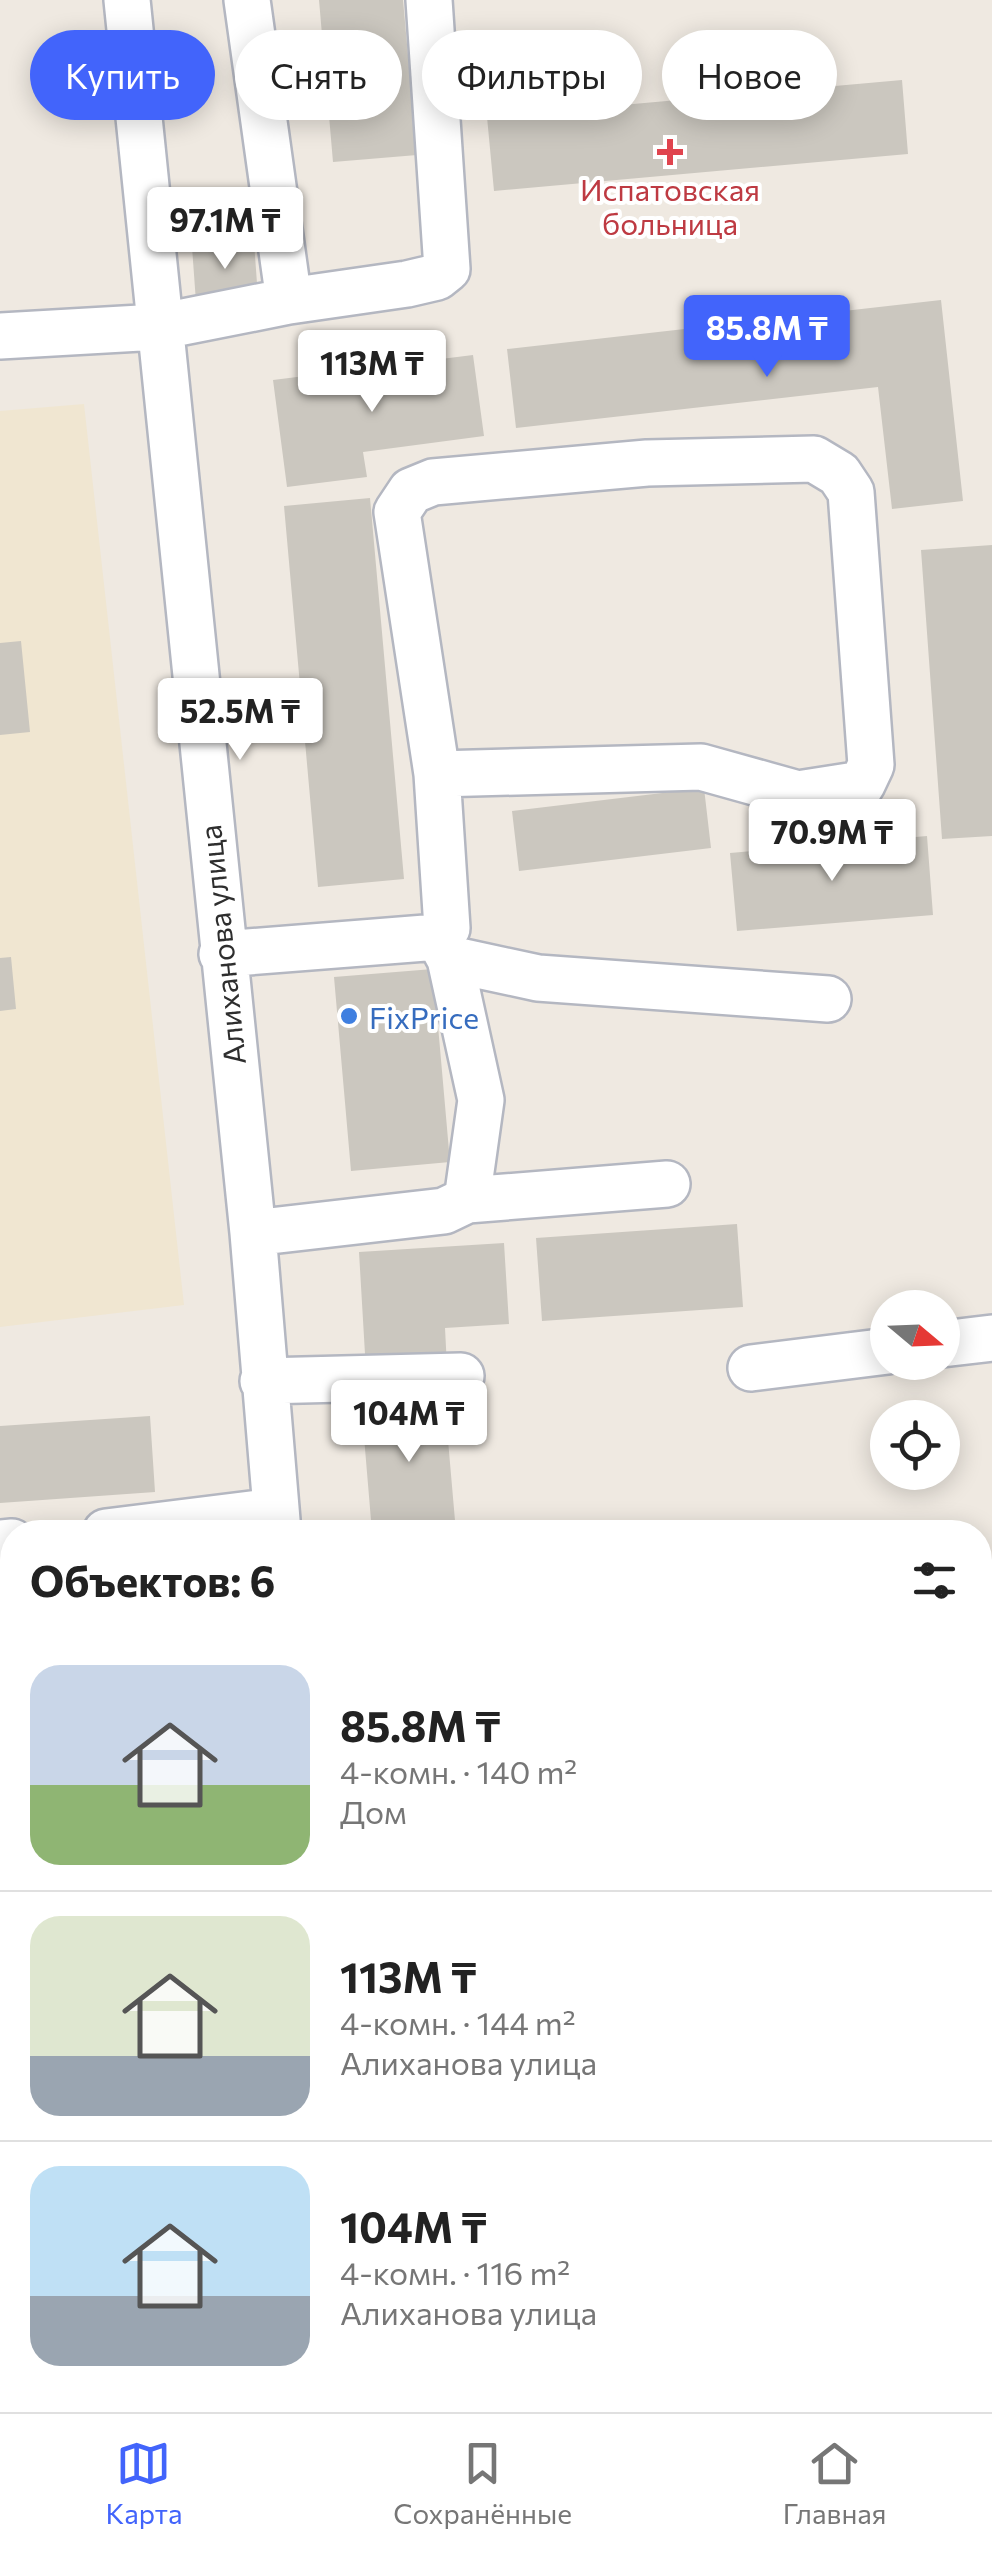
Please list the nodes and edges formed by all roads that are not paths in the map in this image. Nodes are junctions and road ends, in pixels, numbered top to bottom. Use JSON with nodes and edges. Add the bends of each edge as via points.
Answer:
{"nodes":[{"id":1,"x":127,"y":0,"type":"edge"},
{"id":2,"x":247,"y":0,"type":"edge"},
{"id":3,"x":429,"y":0,"type":"edge"},
{"id":4,"x":289,"y":301,"type":"junction"},
{"id":5,"x":158,"y":327,"type":"junction"},
{"id":6,"x":0,"y":336,"type":"edge"},
{"id":7,"x":437,"y":774,"type":"junction"},
{"id":8,"x":444,"y":948,"type":"junction"},
{"id":9,"x":222,"y":954,"type":"junction"},
{"id":10,"x":828,"y":1000,"type":"dead end"},
{"id":11,"x":666,"y":1184,"type":"dead end"},
{"id":12,"x":467,"y":1200,"type":"junction"},
{"id":13,"x":253,"y":1233,"type":"junction"},
{"id":14,"x":992,"y":1338,"type":"edge"},
{"id":15,"x":960,"y":1342,"type":"edge"},
{"id":16,"x":870,"y":1353,"type":"edge"},
{"id":17,"x":750,"y":1368,"type":"dead end"},
{"id":18,"x":462,"y":1376,"type":"dead end"},
{"id":19,"x":264,"y":1381,"type":"junction"},
{"id":20,"x":277,"y":1520,"type":"edge"}],
"edges":[{"from":1,"to":5,"type":"street","name":"Алиханова улица"},
{"from":2,"to":4,"type":"street"},
{"from":3,"to":4,"type":"street","via":[[446,269],[408,284]]},
{"from":4,"to":5,"type":"street"},
{"from":5,"to":6,"type":"street"},
{"from":5,"to":9,"type":"street","name":"Алиханова улица"},
{"from":7,"to":7,"type":"street","via":[[701,767],[798,794],[862,784],[871,765],[868,702],[851,492],[839,474],[814,459],[647,463],[433,482],[411,491],[397,512]]},
{"from":7,"to":8,"type":"street","via":[[448,913]]},
{"from":8,"to":9,"type":"street"},
{"from":8,"to":10,"type":"street","via":[[538,978]]},
{"from":8,"to":12,"type":"street","via":[[481,1100]]},
{"from":9,"to":13,"type":"street","name":"Алиханова улица"},
{"from":11,"to":12,"type":"street"},
{"from":12,"to":13,"type":"street","via":[[444,1211]]},
{"from":13,"to":19,"type":"street","name":"Алиханова улица"},
{"from":14,"to":15,"type":"street"},
{"from":16,"to":17,"type":"street"},
{"from":18,"to":19,"type":"street"},
{"from":19,"to":20,"type":"street","name":"Алиханова улица"}]}
